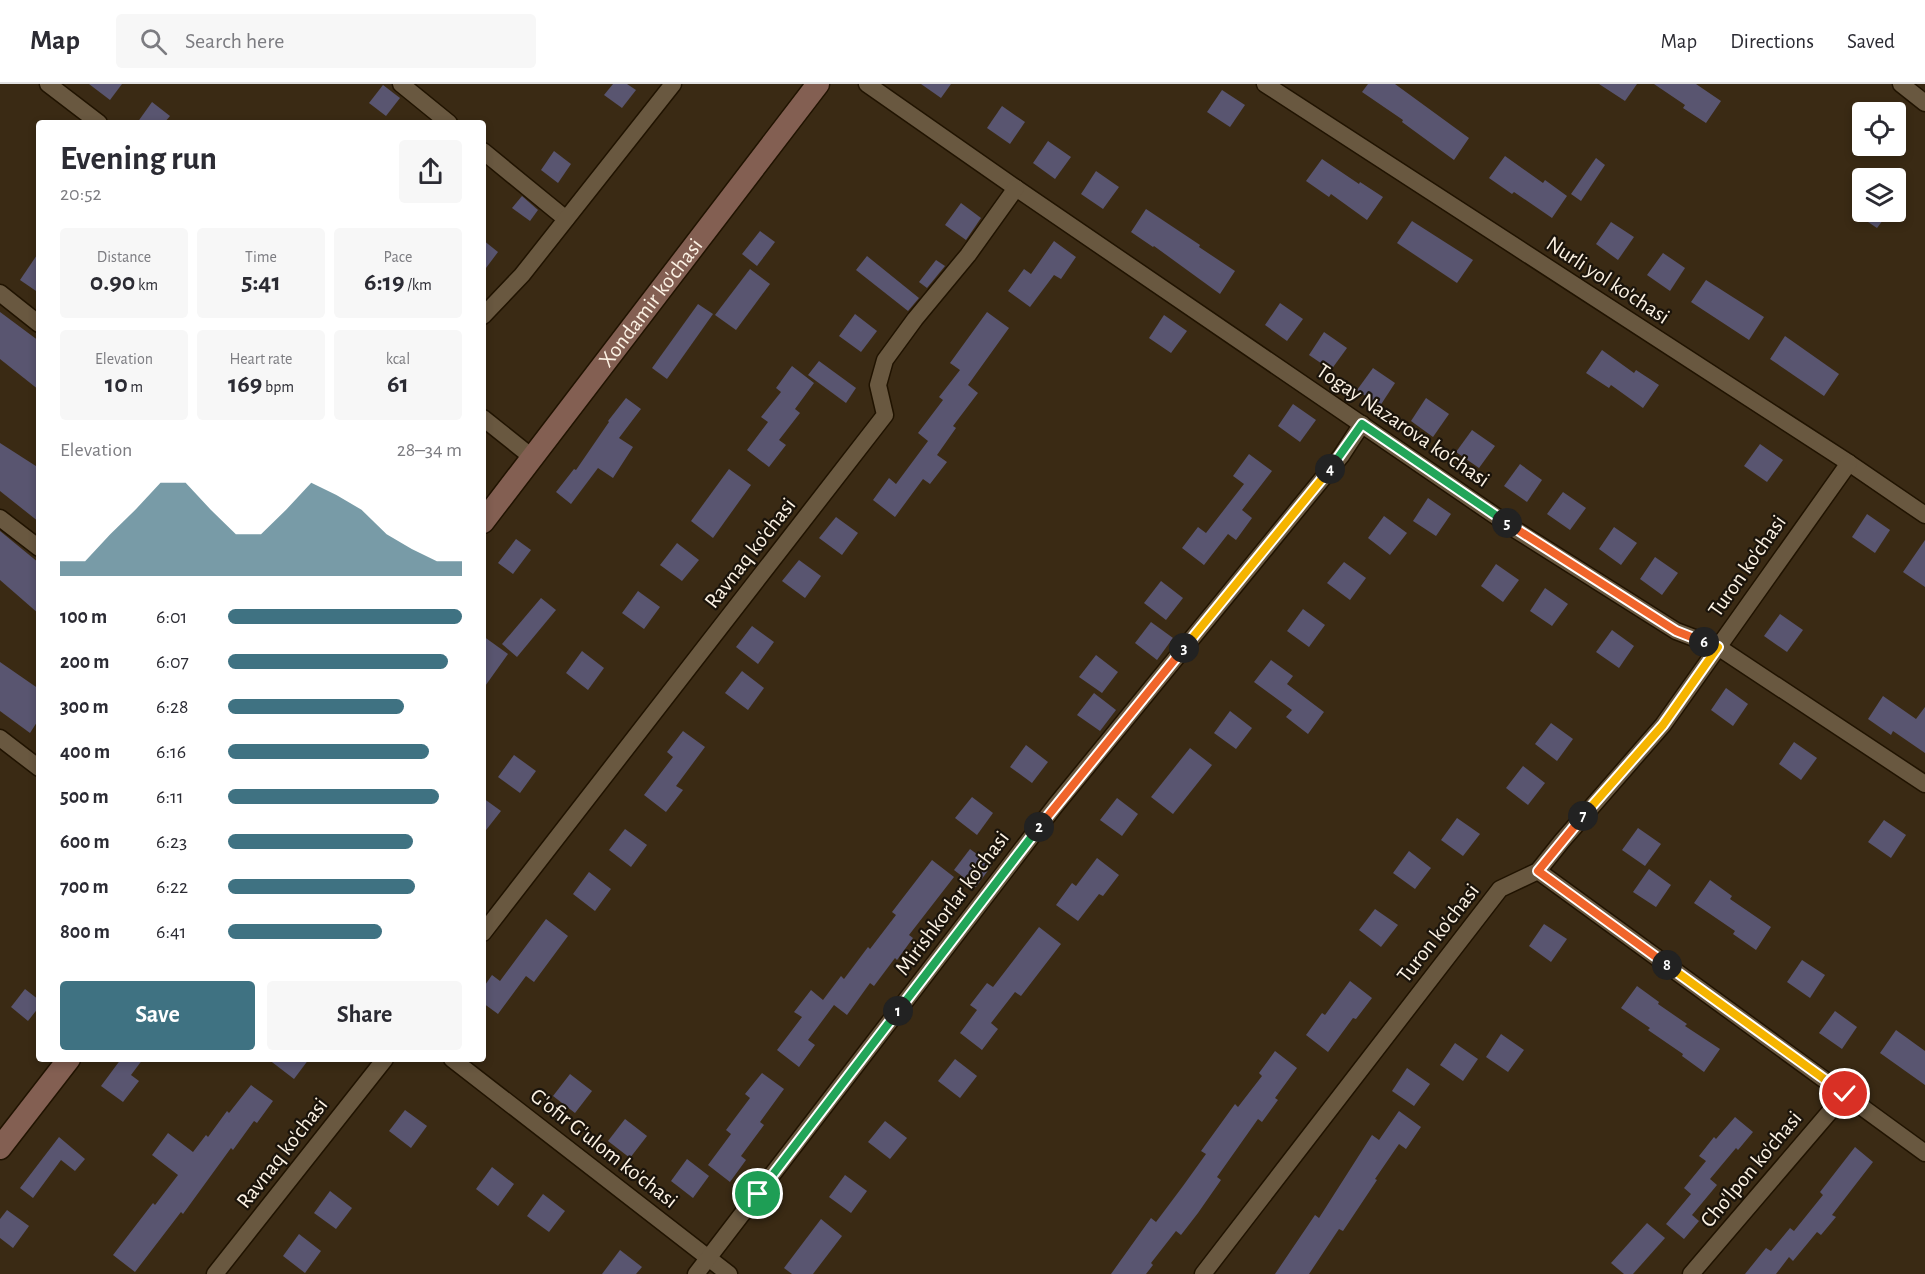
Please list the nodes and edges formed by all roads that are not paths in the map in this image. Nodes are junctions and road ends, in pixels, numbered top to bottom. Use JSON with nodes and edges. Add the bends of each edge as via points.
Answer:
{"nodes":[{"id":1,"x":48,"y":84,"type":"edge"},
{"id":2,"x":401,"y":84,"type":"edge"},
{"id":3,"x":673,"y":84,"type":"edge"},
{"id":4,"x":818,"y":84,"type":"edge"},
{"id":5,"x":867,"y":84,"type":"edge"},
{"id":6,"x":1265,"y":84,"type":"edge"},
{"id":7,"x":1900,"y":84,"type":"edge"},
{"id":8,"x":1925,"y":103,"type":"edge"},
{"id":9,"x":95,"y":120,"type":"edge"},
{"id":10,"x":445,"y":120,"type":"edge"},
{"id":11,"x":486,"y":153,"type":"edge"},
{"id":12,"x":1016,"y":188,"type":"junction"},
{"id":13,"x":566,"y":219,"type":"junction"},
{"id":14,"x":0,"y":293,"type":"edge"},
{"id":15,"x":486,"y":313,"type":"edge"},
{"id":16,"x":36,"y":322,"type":"edge"},
{"id":17,"x":486,"y":420,"type":"edge"},
{"id":18,"x":1362,"y":424,"type":"junction"},
{"id":19,"x":532,"y":458,"type":"junction"},
{"id":20,"x":1849,"y":463,"type":"junction"},
{"id":21,"x":1925,"y":515,"type":"edge"},
{"id":22,"x":0,"y":518,"type":"edge"},
{"id":23,"x":486,"y":518,"type":"edge"},
{"id":24,"x":36,"y":546,"type":"edge"},
{"id":25,"x":1718,"y":647,"type":"junction"},
{"id":26,"x":0,"y":738,"type":"edge"},
{"id":27,"x":36,"y":766,"type":"edge"},
{"id":28,"x":1925,"y":784,"type":"edge"},
{"id":29,"x":1538,"y":871,"type":"junction"},
{"id":30,"x":486,"y":929,"type":"edge"},
{"id":31,"x":67,"y":1062,"type":"edge"},
{"id":32,"x":383,"y":1062,"type":"edge"},
{"id":33,"x":456,"y":1062,"type":"edge"},
{"id":34,"x":1845,"y":1094,"type":"junction"},
{"id":35,"x":0,"y":1149,"type":"edge"},
{"id":36,"x":1925,"y":1153,"type":"edge"},
{"id":37,"x":708,"y":1258,"type":"junction"},
{"id":38,"x":215,"y":1274,"type":"edge"},
{"id":39,"x":696,"y":1274,"type":"edge"},
{"id":40,"x":729,"y":1274,"type":"edge"},
{"id":41,"x":1203,"y":1274,"type":"edge"},
{"id":42,"x":1691,"y":1274,"type":"edge"}],
"edges":[{"from":1,"to":9,"type":"street"},
{"from":2,"to":10,"type":"street"},
{"from":3,"to":13,"type":"street"},
{"from":4,"to":19,"type":"main road","name":"Xondamir ko'chasi"},
{"from":5,"to":12,"type":"street","name":"Togay Nazarova ko'chasi"},
{"from":6,"to":20,"type":"street","name":"Nurli yol ko'chasi"},
{"from":7,"to":8,"type":"street"},
{"from":11,"to":13,"type":"street"},
{"from":12,"to":18,"type":"street","name":"Togay Nazarova ko'chasi"},
{"from":12,"to":30,"type":"street","name":"Ravnaq ko'chasi","via":[[885,360],[878,385],[885,415]]},
{"from":13,"to":15,"type":"street"},
{"from":14,"to":16,"type":"street"},
{"from":17,"to":19,"type":"street"},
{"from":18,"to":25,"type":"street","name":"Togay Nazarova ko'chasi","via":[[1516,530],[1676,631]]},
{"from":18,"to":37,"type":"street","name":"Mirishkorlar ko'chasi","via":[[1341,456],[1055,806]]},
{"from":19,"to":23,"type":"main road","name":"Xondamir ko'chasi"},
{"from":20,"to":21,"type":"street","name":"Nurli yol ko'chasi"},
{"from":20,"to":25,"type":"street","name":"Turon ko'chasi"},
{"from":22,"to":24,"type":"street"},
{"from":25,"to":28,"type":"street","name":"Togay Nazarova ko'chasi"},
{"from":25,"to":29,"type":"street","name":"Turon ko'chasi","via":[[1663,725]]},
{"from":26,"to":27,"type":"street"},
{"from":29,"to":34,"type":"street"},
{"from":29,"to":41,"type":"street","name":"Turon ko'chasi","via":[[1500,889]]},
{"from":31,"to":35,"type":"main road"},
{"from":32,"to":38,"type":"street","name":"Ravnaq ko'chasi"},
{"from":33,"to":37,"type":"street","name":"G'ofir G'ulom ko'chasi"},
{"from":34,"to":36,"type":"street"},
{"from":34,"to":42,"type":"street","name":"Cho'lpon ko'chasi"},
{"from":37,"to":39,"type":"street","name":"Mirishkorlar ko'chasi"},
{"from":37,"to":40,"type":"street","name":"G'ofir G'ulom ko'chasi"}]}
